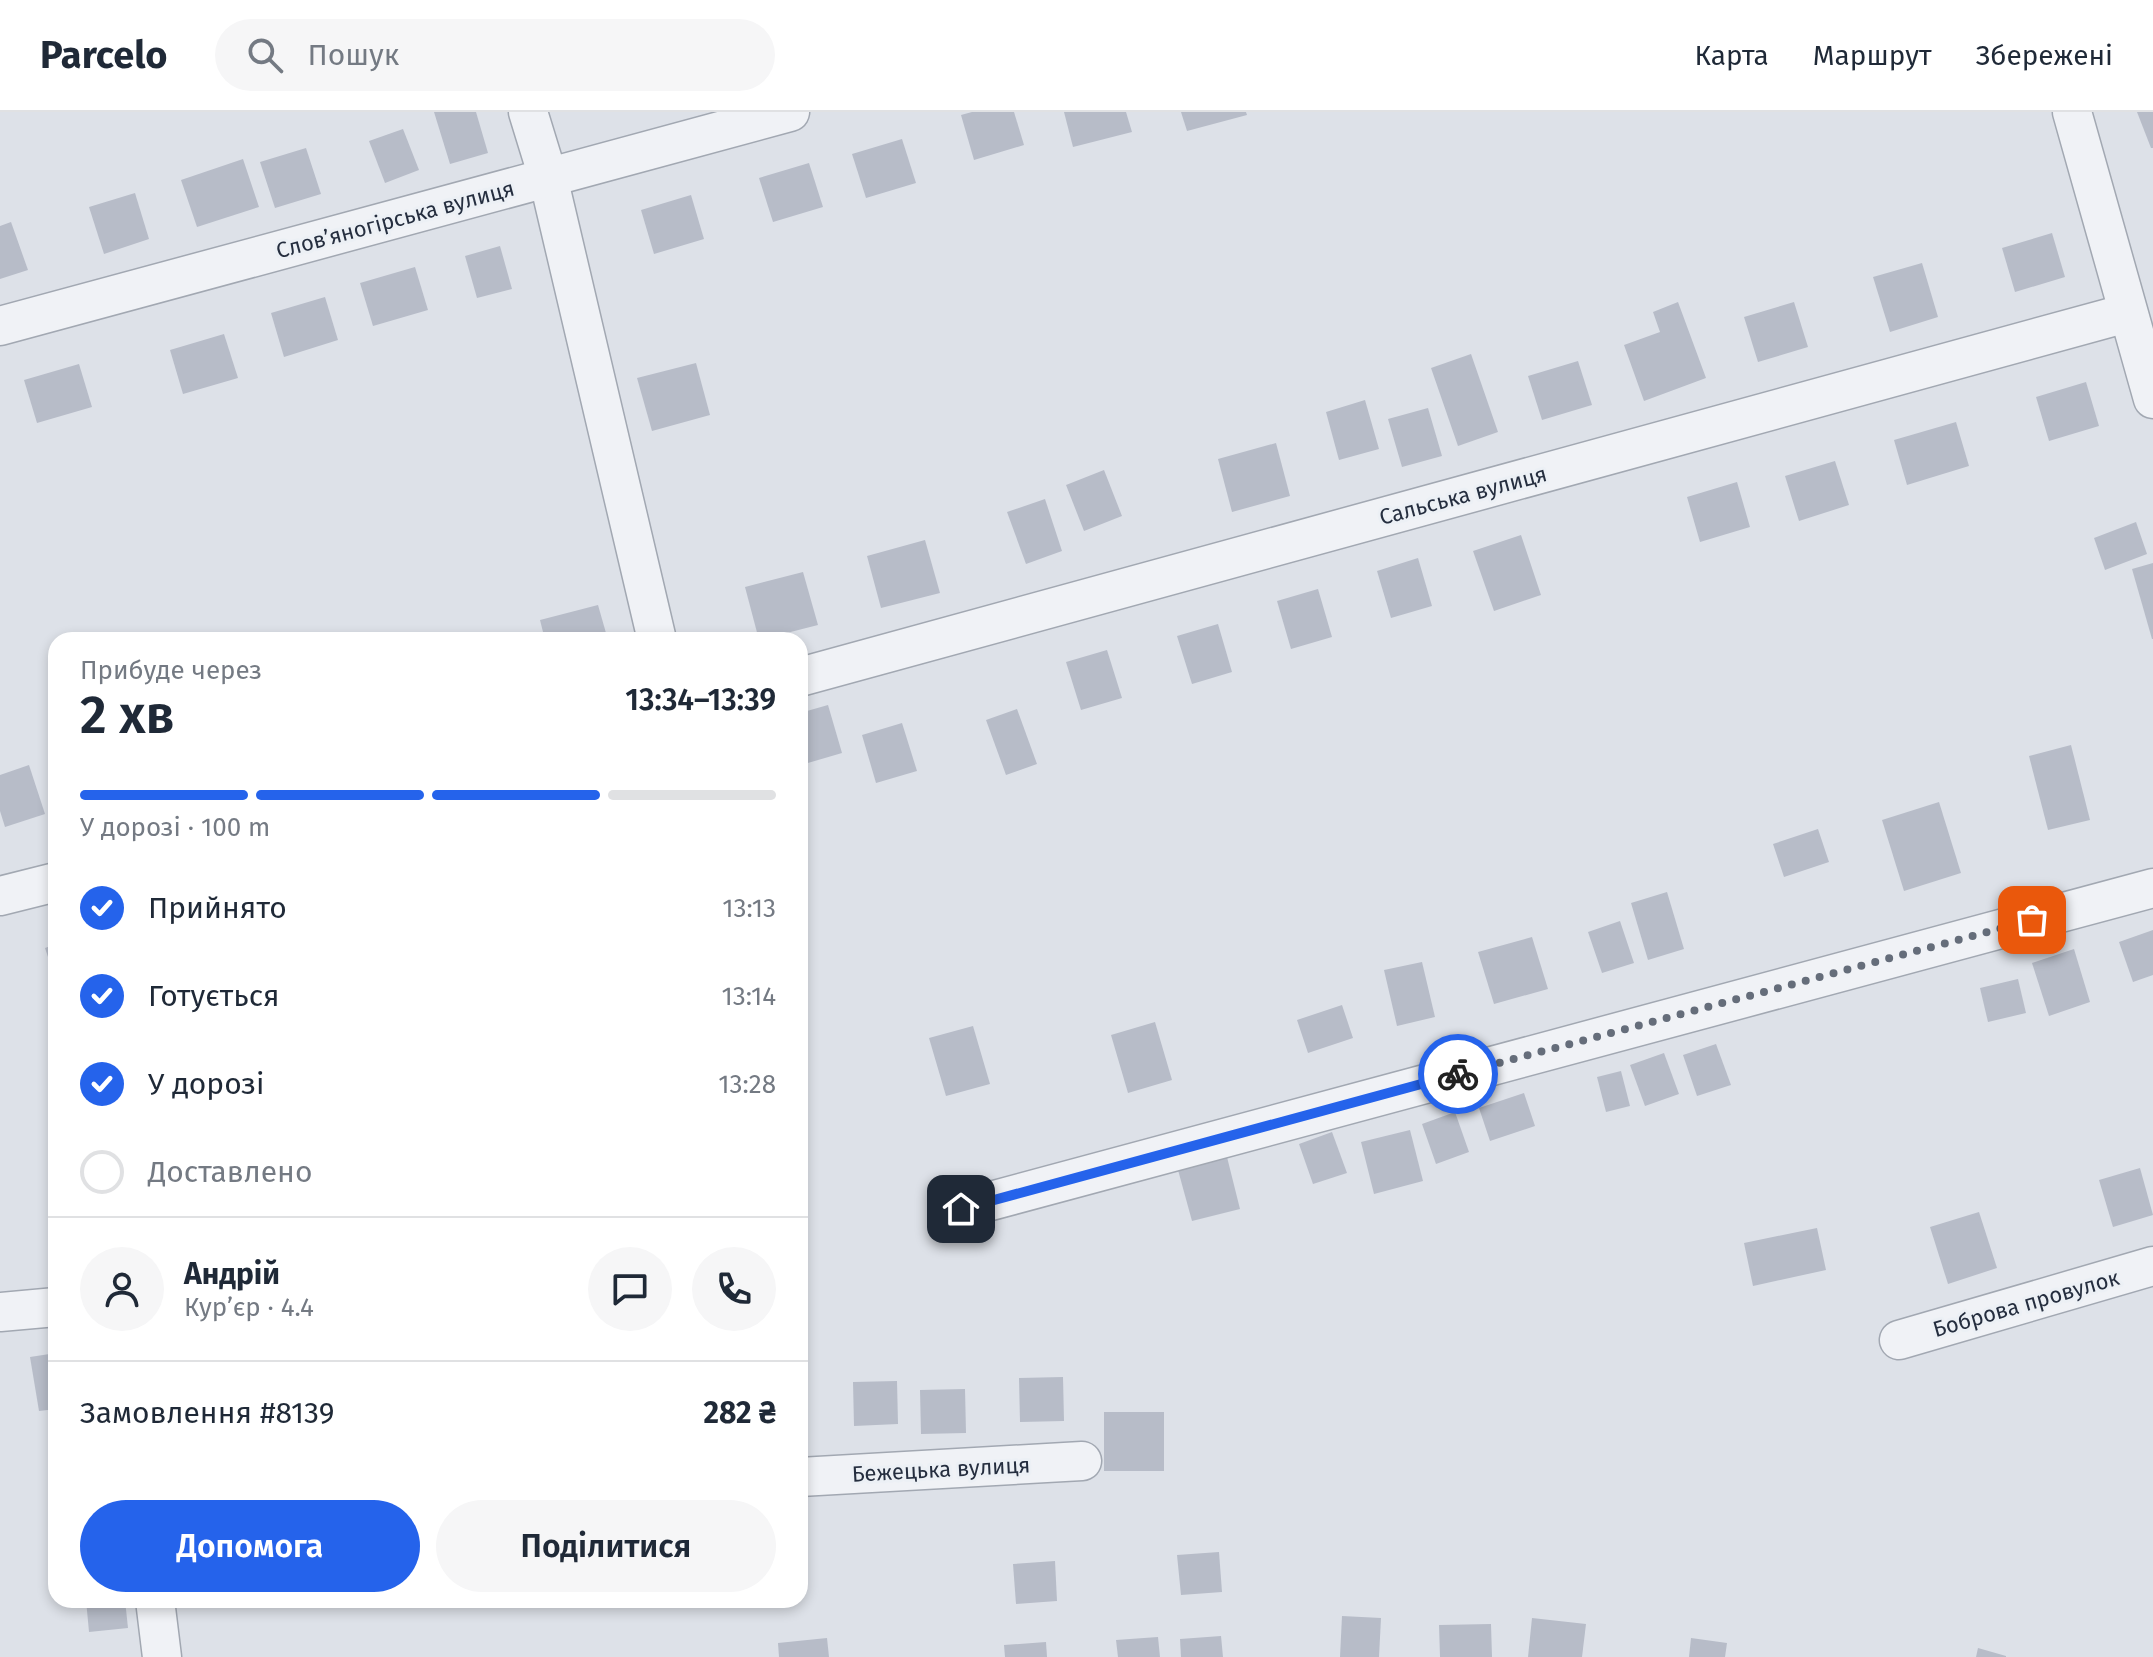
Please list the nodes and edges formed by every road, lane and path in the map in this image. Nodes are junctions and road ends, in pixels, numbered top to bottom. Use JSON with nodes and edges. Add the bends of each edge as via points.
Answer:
{"nodes":[{"id":1,"x":528,"y":112,"type":"edge"},
{"id":2,"x":790,"y":112,"type":"edge"},
{"id":3,"x":2072,"y":112,"type":"edge"},
{"id":4,"x":548,"y":177,"type":"junction"},
{"id":5,"x":2127,"y":313,"type":"junction"},
{"id":6,"x":0,"y":326,"type":"edge"},
{"id":7,"x":2153,"y":399,"type":"edge"},
{"id":8,"x":655,"y":632,"type":"edge"},
{"id":9,"x":808,"y":675,"type":"edge"},
{"id":10,"x":48,"y":884,"type":"edge"},
{"id":11,"x":2153,"y":888,"type":"edge"},
{"id":12,"x":0,"y":896,"type":"edge"},
{"id":13,"x":961,"y":1209,"type":"dead end"},
{"id":14,"x":2153,"y":1266,"type":"edge"},
{"id":15,"x":48,"y":1308,"type":"edge"},
{"id":16,"x":0,"y":1312,"type":"edge"},
{"id":17,"x":1899,"y":1340,"type":"dead end"},
{"id":18,"x":1082,"y":1461,"type":"dead end"},
{"id":19,"x":808,"y":1477,"type":"edge"},
{"id":20,"x":156,"y":1608,"type":"edge"},
{"id":21,"x":162,"y":1657,"type":"edge"}],
"edges":[{"from":1,"to":4,"type":"street"},
{"from":2,"to":4,"type":"street","name":"Слов’яногірська вулиця"},
{"from":3,"to":5,"type":"street"},
{"from":4,"to":6,"type":"street","name":"Слов’яногірська вулиця"},
{"from":4,"to":8,"type":"street"},
{"from":5,"to":7,"type":"street"},
{"from":5,"to":9,"type":"street","name":"Сальська вулиця"},
{"from":10,"to":12,"type":"street"},
{"from":11,"to":13,"type":"street"},
{"from":14,"to":17,"type":"street","name":"Боброва провулок"},
{"from":15,"to":16,"type":"street"},
{"from":18,"to":19,"type":"street","name":"Бежецька вулиця"},
{"from":20,"to":21,"type":"street"}]}
